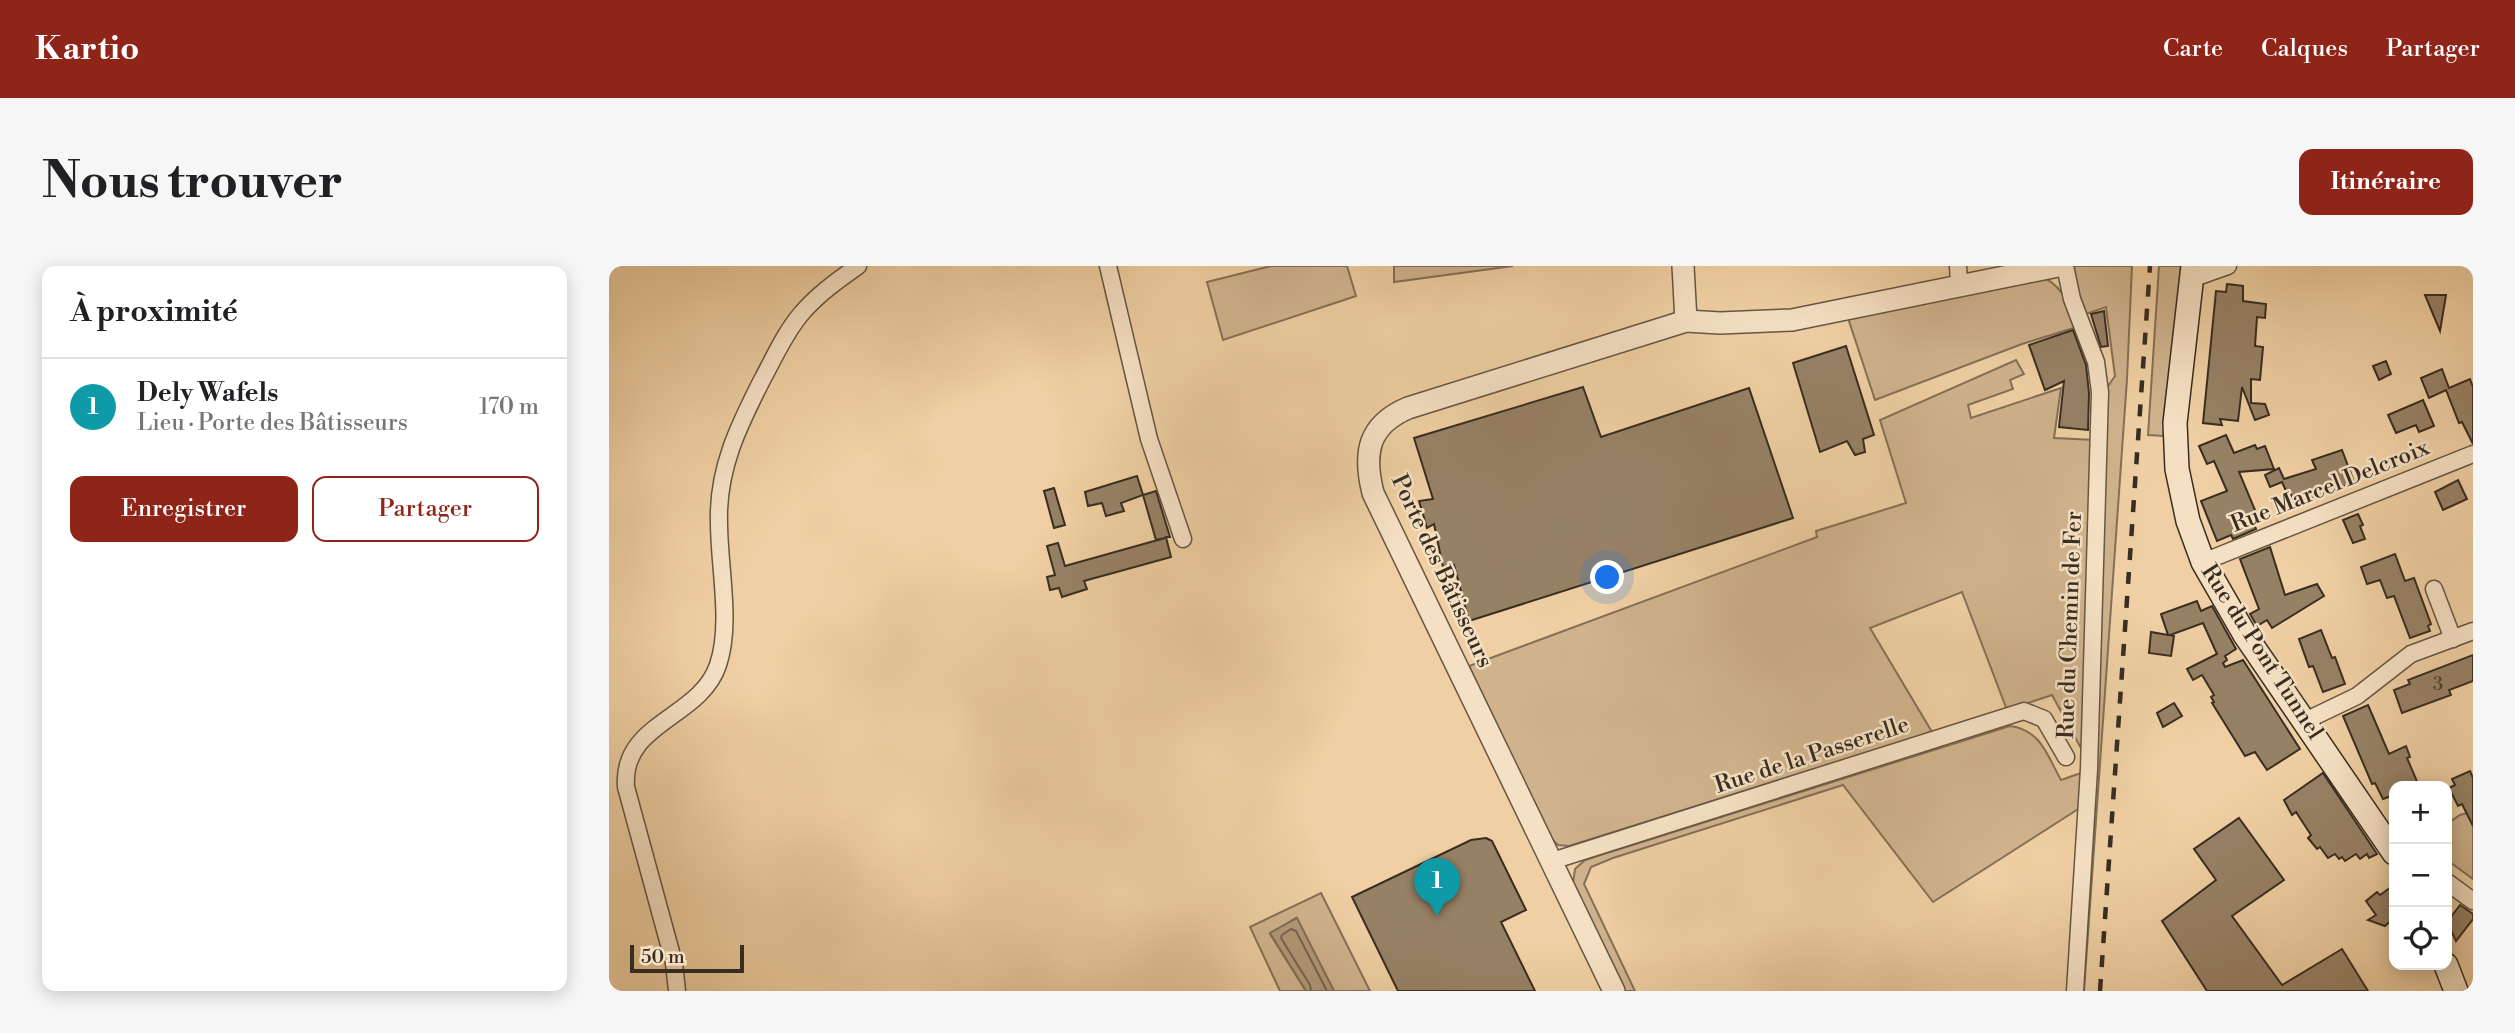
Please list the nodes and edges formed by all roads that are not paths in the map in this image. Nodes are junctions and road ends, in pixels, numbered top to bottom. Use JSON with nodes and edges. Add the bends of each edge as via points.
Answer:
{"nodes":[{"id":1,"x":858,"y":266,"type":"edge"},
{"id":2,"x":1108,"y":266,"type":"edge"},
{"id":3,"x":1683,"y":266,"type":"edge"},
{"id":4,"x":2058,"y":266,"type":"edge"},
{"id":5,"x":2065,"y":266,"type":"edge"},
{"id":6,"x":2228,"y":266,"type":"edge"},
{"id":7,"x":2192,"y":272,"type":"edge"},
{"id":8,"x":1959,"y":275,"type":"edge"},
{"id":9,"x":1686,"y":321,"type":"junction"},
{"id":10,"x":2473,"y":454,"type":"edge"},
{"id":11,"x":1183,"y":538,"type":"dead end"},
{"id":12,"x":2203,"y":562,"type":"junction"},
{"id":13,"x":2434,"y":589,"type":"dead end"},
{"id":14,"x":2473,"y":631,"type":"edge"},
{"id":15,"x":2453,"y":639,"type":"junction"},
{"id":16,"x":2305,"y":721,"type":"junction"},
{"id":17,"x":2066,"y":757,"type":"dead end"},
{"id":18,"x":625,"y":775,"type":"junction"},
{"id":19,"x":609,"y":780,"type":"edge"},
{"id":20,"x":2389,"y":846,"type":"edge"},
{"id":21,"x":1552,"y":862,"type":"junction"},
{"id":22,"x":2452,"y":886,"type":"edge"},
{"id":23,"x":2473,"y":901,"type":"edge"},
{"id":24,"x":2449,"y":970,"type":"edge"},
{"id":25,"x":677,"y":991,"type":"edge"},
{"id":26,"x":1614,"y":991,"type":"edge"},
{"id":27,"x":2075,"y":991,"type":"edge"},
{"id":28,"x":2456,"y":991,"type":"edge"}],
"edges":[{"from":1,"to":18,"type":"street","via":[[814,300],[795,323],[741,420],[719,494],[724,624],[719,662],[704,690],[641,741]]},
{"from":2,"to":11,"type":"street","via":[[1149,439]]},
{"from":3,"to":9,"type":"street"},
{"from":4,"to":8,"type":"street","name":"Porte des Bâtisseurs"},
{"from":5,"to":27,"type":"street","name":"Rue du Chemin de Fer","via":[[2096,362],[2100,392],[2088,769]]},
{"from":6,"to":7,"type":"street"},
{"from":7,"to":12,"type":"main road","name":"Rue du Pont Tunnel","via":[[2175,423],[2177,469]]},
{"from":8,"to":9,"type":"street","name":"Porte des Bâtisseurs","via":[[1791,320]]},
{"from":9,"to":21,"type":"street","name":"Porte des Bâtisseurs","via":[[1408,408],[1394,414],[1371,440],[1367,459],[1373,493]]},
{"from":10,"to":12,"type":"street","name":"Rue Marcel Delcroix"},
{"from":12,"to":16,"type":"main road","name":"Rue du Pont Tunnel","via":[[2245,635]]},
{"from":13,"to":15,"type":"street"},
{"from":14,"to":15,"type":"street"},
{"from":15,"to":16,"type":"street","via":[[2411,654],[2357,696]]},
{"from":16,"to":20,"type":"main road","name":"Rue du Pont Tunnel"},
{"from":17,"to":21,"type":"street","name":"Rue de la Passerelle","via":[[2044,719],[2024,711]]},
{"from":18,"to":19,"type":"street"},
{"from":18,"to":25,"type":"street","via":[[674,963]]},
{"from":21,"to":26,"type":"street","name":"Porte des Bâtisseurs"},
{"from":22,"to":23,"type":"street"},
{"from":24,"to":28,"type":"main road"}]}
